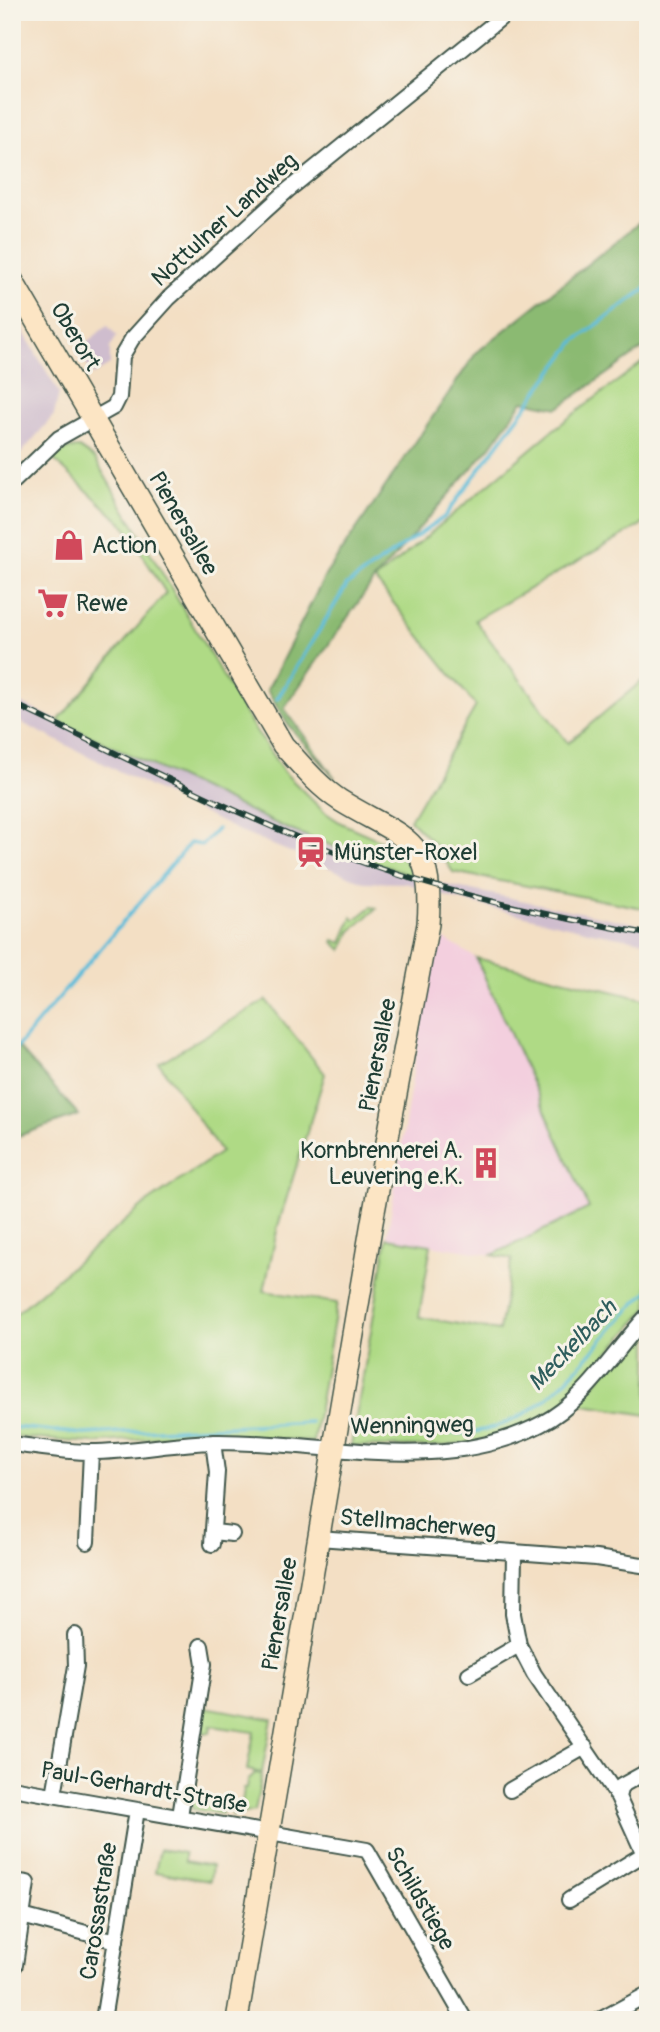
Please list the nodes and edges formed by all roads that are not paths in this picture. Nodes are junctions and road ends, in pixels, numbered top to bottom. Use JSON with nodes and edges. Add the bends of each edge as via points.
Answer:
{"nodes":[{"id":1,"x":508,"y":12,"type":"edge"},
{"id":2,"x":12,"y":280,"type":"edge"},
{"id":3,"x":95,"y":419,"type":"junction"},
{"id":4,"x":12,"y":483,"type":"edge"},
{"id":5,"x":648,"y":1315,"type":"edge"},
{"id":6,"x":213,"y":1443,"type":"junction"},
{"id":7,"x":12,"y":1444,"type":"edge"},
{"id":8,"x":335,"y":1449,"type":"junction"},
{"id":9,"x":91,"y":1452,"type":"junction"},
{"id":10,"x":232,"y":1534,"type":"dead end"},
{"id":11,"x":318,"y":1538,"type":"junction"},
{"id":12,"x":87,"y":1542,"type":"dead end"},
{"id":13,"x":514,"y":1554,"type":"junction"},
{"id":14,"x":648,"y":1566,"type":"edge"},
{"id":15,"x":75,"y":1635,"type":"dead end"},
{"id":16,"x":519,"y":1645,"type":"junction"},
{"id":17,"x":201,"y":1646,"type":"dead end"},
{"id":18,"x":469,"y":1674,"type":"dead end"},
{"id":19,"x":585,"y":1747,"type":"junction"},
{"id":20,"x":648,"y":1771,"type":"edge"},
{"id":21,"x":12,"y":1788,"type":"edge"},
{"id":22,"x":510,"y":1790,"type":"dead end"},
{"id":23,"x":54,"y":1795,"type":"junction"},
{"id":24,"x":618,"y":1797,"type":"junction"},
{"id":25,"x":137,"y":1810,"type":"junction"},
{"id":26,"x":180,"y":1816,"type":"junction"},
{"id":27,"x":269,"y":1831,"type":"junction"},
{"id":28,"x":646,"y":1858,"type":"edge"},
{"id":29,"x":12,"y":1881,"type":"edge"},
{"id":30,"x":569,"y":1900,"type":"dead end"},
{"id":31,"x":22,"y":1916,"type":"junction"},
{"id":32,"x":116,"y":1941,"type":"junction"},
{"id":33,"x":15,"y":1965,"type":"dead end"},
{"id":34,"x":648,"y":1994,"type":"edge"},
{"id":35,"x":103,"y":2020,"type":"edge"},
{"id":36,"x":237,"y":2020,"type":"edge"},
{"id":37,"x":466,"y":2020,"type":"edge"},
{"id":38,"x":600,"y":2020,"type":"edge"}],
"edges":[{"from":1,"to":3,"type":"street","name":"Nottulner Landweg","via":[[298,182],[169,298],[125,349],[119,397],[114,407]]},
{"from":2,"to":3,"type":"main road","name":"Oberort"},
{"from":3,"to":4,"type":"street","name":"Nottulner Landweg","via":[[59,438]]},
{"from":3,"to":8,"type":"main road","name":"Pienersallee","via":[[283,745],[328,792],[411,843],[427,871],[428,924]]},
{"from":5,"to":8,"type":"street","name":"Wenningweg","via":[[571,1405],[503,1442],[457,1452]]},
{"from":6,"to":8,"type":"street","name":"Wenningweg"},
{"from":6,"to":9,"type":"street","name":"Wenningweg"},
{"from":6,"to":10,"type":"street","via":[[217,1472],[213,1538]]},
{"from":7,"to":9,"type":"street","name":"Wenningweg"},
{"from":8,"to":11,"type":"main road","name":"Pienersallee"},
{"from":9,"to":12,"type":"street"},
{"from":11,"to":13,"type":"street","name":"Stellmacherweg"},
{"from":11,"to":27,"type":"main road","name":"Pienersallee"},
{"from":13,"to":14,"type":"street","name":"Stellmacherweg"},
{"from":13,"to":16,"type":"street","name":"Stellmacherweg","via":[[513,1614]]},
{"from":15,"to":23,"type":"street","via":[[76,1666]]},
{"from":16,"to":18,"type":"street"},
{"from":16,"to":19,"type":"street","name":"Stellmacherweg"},
{"from":17,"to":26,"type":"street","via":[[204,1664]]},
{"from":19,"to":22,"type":"street"},
{"from":19,"to":24,"type":"street","name":"Stellmacherweg"},
{"from":20,"to":24,"type":"street","via":[[621,1786]]},
{"from":21,"to":23,"type":"street","name":"Paul-Gerhardt-Straße"},
{"from":23,"to":25,"type":"street","name":"Paul-Gerhardt-Straße"},
{"from":24,"to":28,"type":"street","name":"Stellmacherweg"},
{"from":25,"to":26,"type":"street","name":"Paul-Gerhardt-Straße"},
{"from":25,"to":32,"type":"street","name":"Carossastraße"},
{"from":26,"to":27,"type":"street","name":"Paul-Gerhardt-Straße"},
{"from":27,"to":36,"type":"main road","name":"Pienersallee"},
{"from":27,"to":37,"type":"street","name":"Schildstiege","via":[[367,1850]]},
{"from":28,"to":30,"type":"street"},
{"from":29,"to":31,"type":"street","via":[[27,1883]]},
{"from":31,"to":32,"type":"street"},
{"from":31,"to":33,"type":"street"},
{"from":32,"to":35,"type":"street","name":"Carossastraße"},
{"from":34,"to":38,"type":"street"}]}
